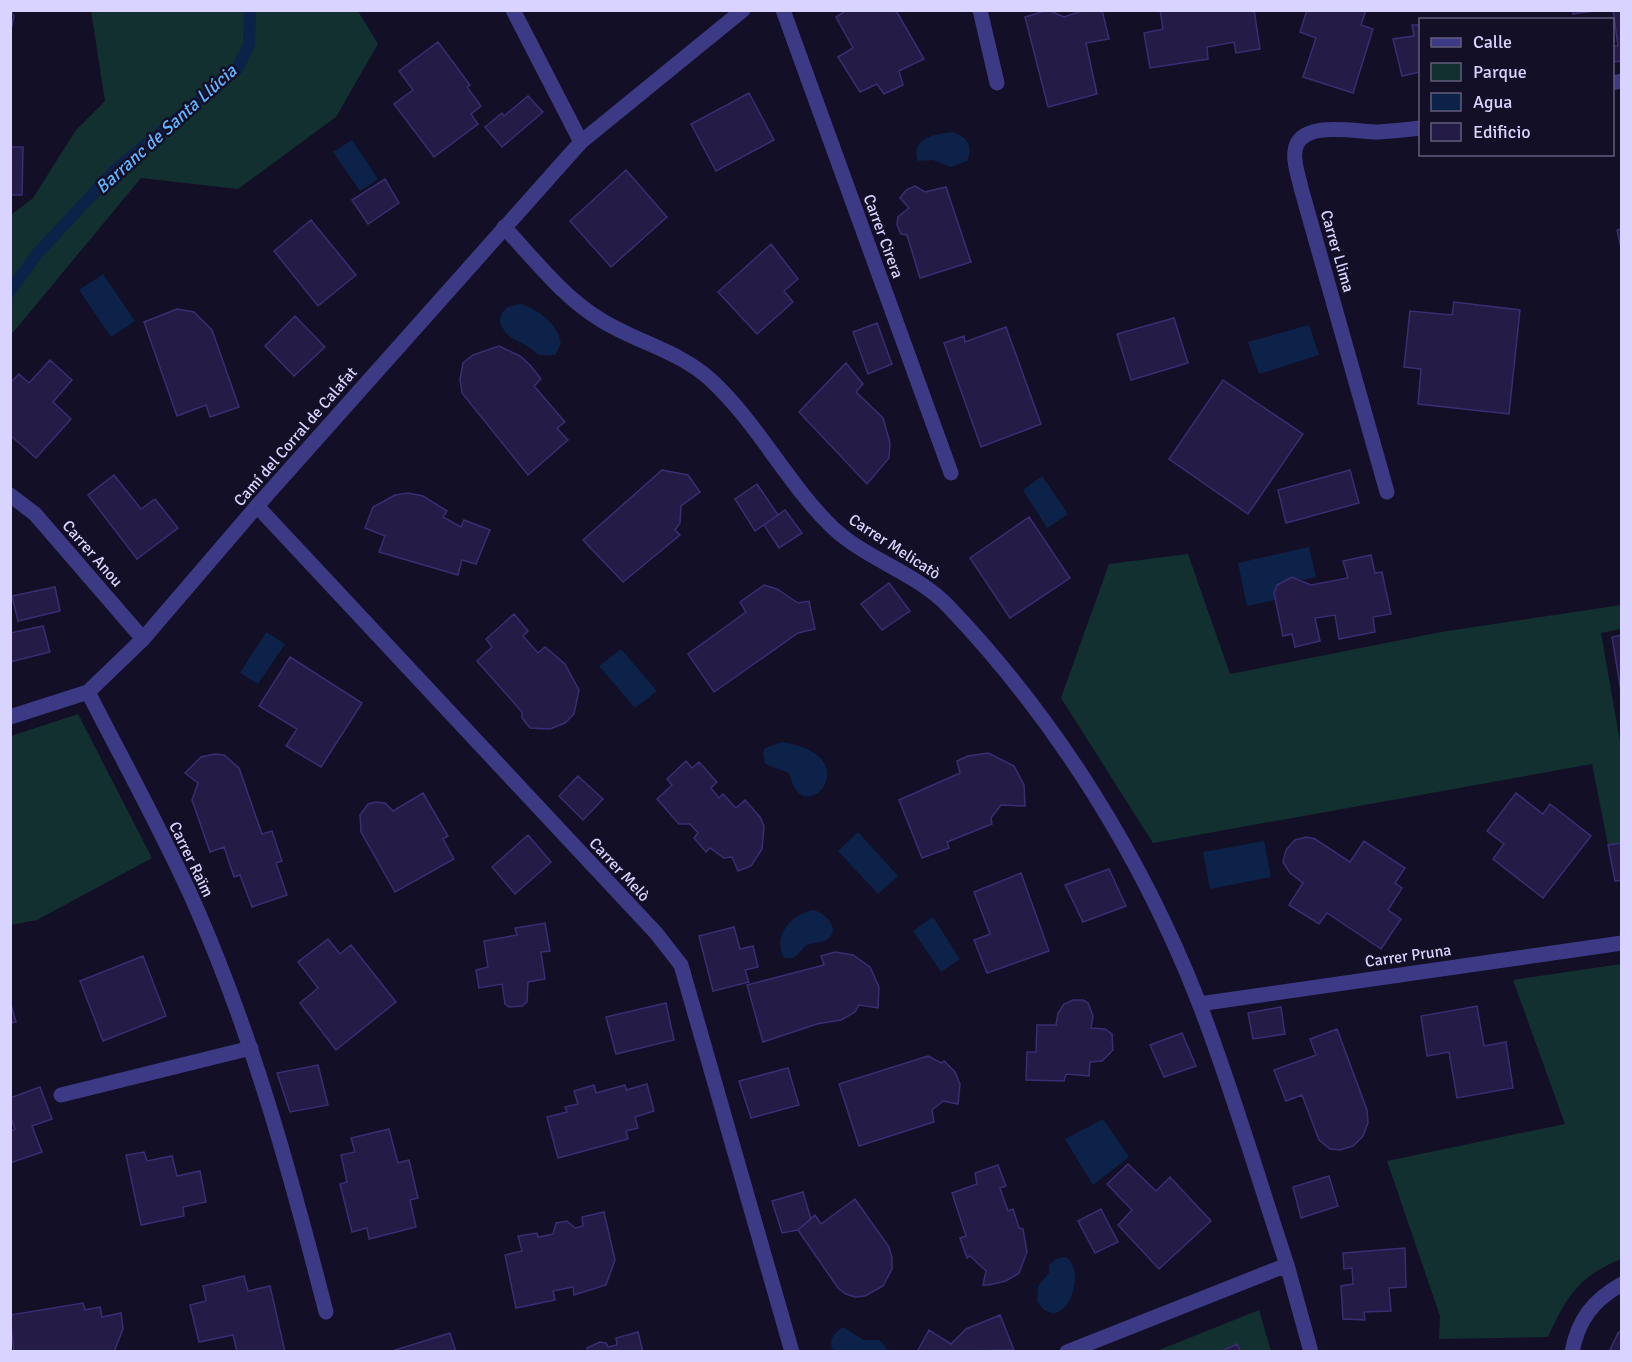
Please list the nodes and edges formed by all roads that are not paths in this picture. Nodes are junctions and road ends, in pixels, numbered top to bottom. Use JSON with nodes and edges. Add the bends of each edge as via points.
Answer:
{"nodes":[{"id":1,"x":513,"y":10,"type":"edge"},
{"id":2,"x":743,"y":10,"type":"edge"},
{"id":3,"x":783,"y":10,"type":"edge"},
{"id":4,"x":980,"y":10,"type":"edge"},
{"id":5,"x":997,"y":83,"type":"dead end"},
{"id":6,"x":1419,"y":128,"type":"edge"},
{"id":7,"x":581,"y":142,"type":"junction"},
{"id":8,"x":504,"y":227,"type":"junction"},
{"id":9,"x":951,"y":473,"type":"dead end"},
{"id":10,"x":1387,"y":492,"type":"dead end"},
{"id":11,"x":10,"y":495,"type":"edge"},
{"id":12,"x":257,"y":506,"type":"junction"},
{"id":13,"x":143,"y":639,"type":"junction"},
{"id":14,"x":88,"y":692,"type":"junction"},
{"id":15,"x":10,"y":717,"type":"edge"},
{"id":16,"x":1622,"y":943,"type":"edge"},
{"id":17,"x":1199,"y":1004,"type":"junction"},
{"id":18,"x":251,"y":1048,"type":"junction"},
{"id":19,"x":62,"y":1095,"type":"dead end"},
{"id":20,"x":1287,"y":1265,"type":"junction"},
{"id":21,"x":1622,"y":1284,"type":"edge"},
{"id":22,"x":326,"y":1312,"type":"dead end"},
{"id":23,"x":792,"y":1352,"type":"edge"},
{"id":24,"x":1067,"y":1352,"type":"edge"},
{"id":25,"x":1311,"y":1352,"type":"edge"},
{"id":26,"x":1572,"y":1352,"type":"edge"}],
"edges":[{"from":1,"to":7,"type":"street"},
{"from":2,"to":7,"type":"street","name":"Camí del Corral de Calafat"},
{"from":3,"to":9,"type":"street","name":"Carrer Cirera"},
{"from":4,"to":5,"type":"street"},
{"from":6,"to":10,"type":"street","name":"Carrer Llima","via":[[1377,132],[1323,129],[1299,140],[1294,150],[1301,189]]},
{"from":7,"to":8,"type":"street","name":"Camí del Corral de Calafat"},
{"from":8,"to":12,"type":"street","name":"Camí del Corral de Calafat"},
{"from":8,"to":17,"type":"street","name":"Carrer Melicatò","via":[[576,303],[605,323],[676,354],[708,377],[830,524],[872,556],[934,592],[1008,673],[1105,812],[1132,858]]},
{"from":11,"to":13,"type":"street","name":"Carrer Anou","via":[[35,514]]},
{"from":12,"to":13,"type":"street","name":"Camí del Corral de Calafat"},
{"from":12,"to":23,"type":"street","name":"Carrer Melò","via":[[656,933],[681,965]]},
{"from":13,"to":14,"type":"street","name":"Camí del Corral de Calafat"},
{"from":14,"to":15,"type":"street","name":"Camí del Corral de Calafat"},
{"from":14,"to":18,"type":"street","name":"Carrer Raïm","via":[[196,905]]},
{"from":16,"to":17,"type":"street","name":"Carrer Pruna"},
{"from":17,"to":20,"type":"street","name":"Carrer Melicatò"},
{"from":18,"to":19,"type":"street"},
{"from":18,"to":22,"type":"street","name":"Carrer Raïm","via":[[284,1148]]},
{"from":20,"to":24,"type":"street"},
{"from":20,"to":25,"type":"street","name":"Carrer Melicatò"},
{"from":21,"to":26,"type":"street","via":[[1587,1311]]}]}
